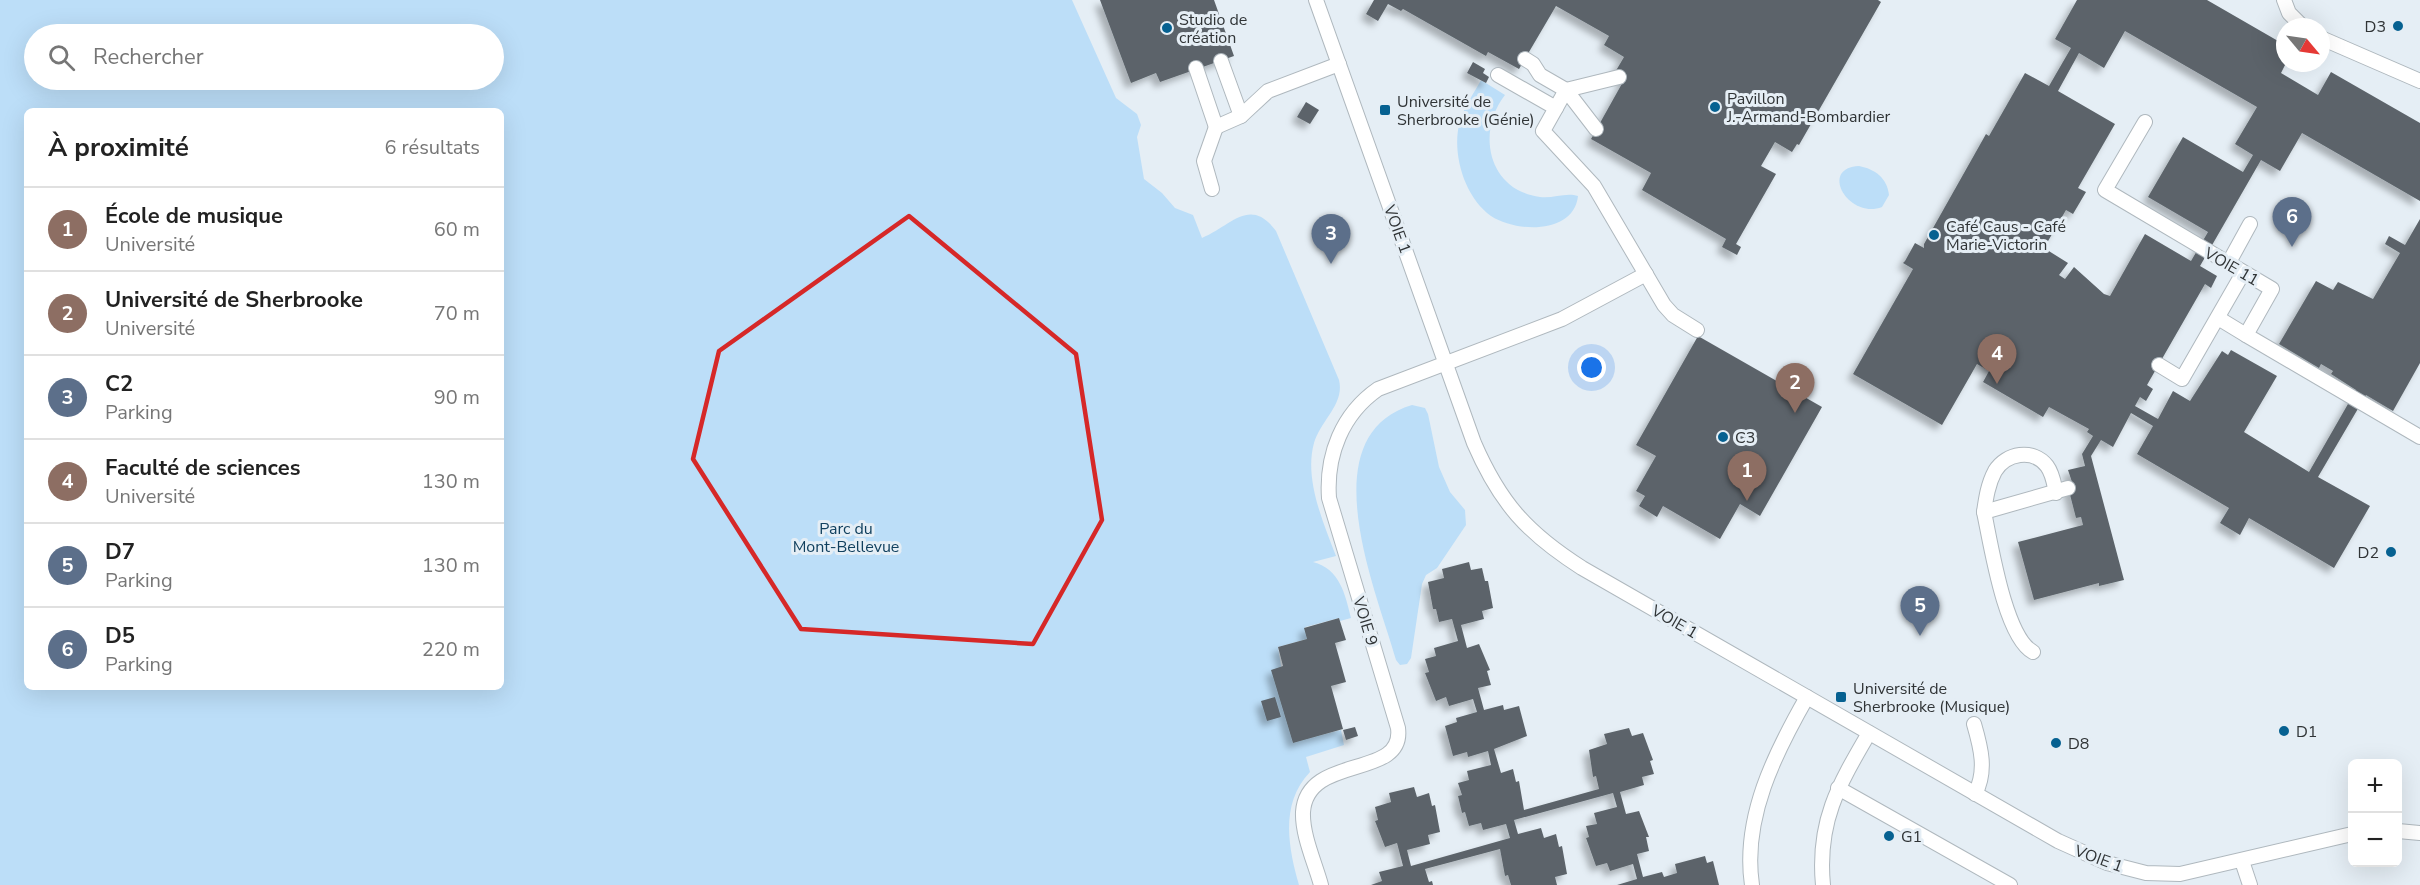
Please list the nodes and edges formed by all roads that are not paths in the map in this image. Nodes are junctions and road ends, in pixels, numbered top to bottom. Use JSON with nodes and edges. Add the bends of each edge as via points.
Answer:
{"nodes":[{"id":1,"x":1316,"y":0,"type":"edge"},
{"id":2,"x":2284,"y":0,"type":"edge"},
{"id":3,"x":2294,"y":18,"type":"edge"},
{"id":4,"x":2330,"y":42,"type":"edge"},
{"id":5,"x":1525,"y":59,"type":"dead end"},
{"id":6,"x":1221,"y":61,"type":"dead end"},
{"id":7,"x":1339,"y":64,"type":"junction"},
{"id":8,"x":1196,"y":68,"type":"dead end"},
{"id":9,"x":1498,"y":75,"type":"dead end"},
{"id":10,"x":1619,"y":77,"type":"dead end"},
{"id":11,"x":2420,"y":81,"type":"edge"},
{"id":12,"x":1566,"y":90,"type":"junction"},
{"id":13,"x":1556,"y":108,"type":"junction"},
{"id":14,"x":1241,"y":116,"type":"junction"},
{"id":15,"x":2145,"y":122,"type":"dead end"},
{"id":16,"x":1216,"y":127,"type":"junction"},
{"id":17,"x":1596,"y":129,"type":"dead end"},
{"id":18,"x":1212,"y":189,"type":"dead end"},
{"id":19,"x":2250,"y":224,"type":"dead end"},
{"id":20,"x":2228,"y":264,"type":"junction"},
{"id":21,"x":2243,"y":273,"type":"junction"},
{"id":22,"x":1646,"y":274,"type":"junction"},
{"id":23,"x":2218,"y":318,"type":"junction"},
{"id":24,"x":1697,"y":330,"type":"dead end"},
{"id":25,"x":2246,"y":334,"type":"junction"},
{"id":26,"x":1446,"y":362,"type":"junction"},
{"id":27,"x":2159,"y":365,"type":"dead end"},
{"id":28,"x":2420,"y":437,"type":"edge"},
{"id":29,"x":1984,"y":512,"type":"junction"},
{"id":30,"x":2033,"y":652,"type":"dead end"},
{"id":31,"x":1807,"y":697,"type":"junction"},
{"id":32,"x":1974,"y":724,"type":"dead end"},
{"id":33,"x":1869,"y":733,"type":"junction"},
{"id":34,"x":1838,"y":788,"type":"junction"},
{"id":35,"x":1975,"y":794,"type":"junction"},
{"id":36,"x":2402,"y":831,"type":"edge"},
{"id":37,"x":2420,"y":833,"type":"edge"},
{"id":38,"x":2348,"y":835,"type":"edge"},
{"id":39,"x":2242,"y":861,"type":"junction"},
{"id":40,"x":2156,"y":880,"type":"edge"},
{"id":41,"x":1321,"y":885,"type":"edge"},
{"id":42,"x":1752,"y":885,"type":"edge"},
{"id":43,"x":1823,"y":885,"type":"edge"},
{"id":44,"x":2010,"y":885,"type":"edge"},
{"id":45,"x":2250,"y":885,"type":"edge"}],
"edges":[{"from":1,"to":7,"type":"lane","name":"VOIE 1"},
{"from":2,"to":3,"type":"lane"},
{"from":4,"to":11,"type":"lane"},
{"from":5,"to":12,"type":"lane","via":[[1540,75]]},
{"from":6,"to":14,"type":"lane"},
{"from":7,"to":14,"type":"lane","via":[[1269,90]]},
{"from":7,"to":26,"type":"lane","name":"VOIE 1"},
{"from":8,"to":16,"type":"lane"},
{"from":9,"to":13,"type":"lane"},
{"from":10,"to":12,"type":"lane"},
{"from":12,"to":13,"type":"lane"},
{"from":12,"to":17,"type":"lane"},
{"from":13,"to":22,"type":"lane","via":[[1543,131],[1594,186]]},
{"from":14,"to":16,"type":"lane"},
{"from":15,"to":20,"type":"lane","name":"VOIE 11","via":[[2105,190]]},
{"from":16,"to":18,"type":"lane","via":[[1204,161]]},
{"from":19,"to":20,"type":"lane"},
{"from":20,"to":21,"type":"lane","name":"VOIE 11"},
{"from":21,"to":23,"type":"lane"},
{"from":21,"to":25,"type":"lane","name":"VOIE 11","via":[[2272,290]]},
{"from":22,"to":24,"type":"lane","via":[[1669,310]]},
{"from":22,"to":26,"type":"lane","name":"VOIE 9","via":[[1570,316]]},
{"from":23,"to":25,"type":"lane"},
{"from":23,"to":27,"type":"lane","via":[[2182,379]]},
{"from":25,"to":28,"type":"lane"},
{"from":26,"to":31,"type":"lane","name":"VOIE 1","via":[[1487,471],[1527,528],[1571,561]]},
{"from":26,"to":41,"type":"lane","name":"VOIE 9","via":[[1389,383],[1361,403],[1337,440],[1329,474],[1332,511],[1398,728],[1390,753],[1321,780],[1307,798],[1304,820]]},
{"from":29,"to":29,"type":"lane","via":[[2062,490],[2042,461],[2025,455],[2012,457],[1995,472],[1988,486]]},
{"from":29,"to":30,"type":"lane","via":[[2012,624],[2024,647]]},
{"from":31,"to":33,"type":"lane","name":"VOIE 1"},
{"from":31,"to":42,"type":"lane","via":[[1778,752],[1761,796],[1752,838]]},
{"from":32,"to":35,"type":"lane","via":[[1982,764]]},
{"from":33,"to":34,"type":"lane"},
{"from":33,"to":35,"type":"lane","name":"VOIE 1"},
{"from":34,"to":43,"type":"lane","via":[[1824,828]]},
{"from":34,"to":44,"type":"lane"},
{"from":35,"to":40,"type":"lane","name":"VOIE 1","via":[[2079,852]]},
{"from":36,"to":37,"type":"lane"},
{"from":38,"to":39,"type":"lane","name":"VOIE 1"},
{"from":39,"to":40,"type":"lane","name":"VOIE 1"},
{"from":39,"to":45,"type":"lane"}]}
